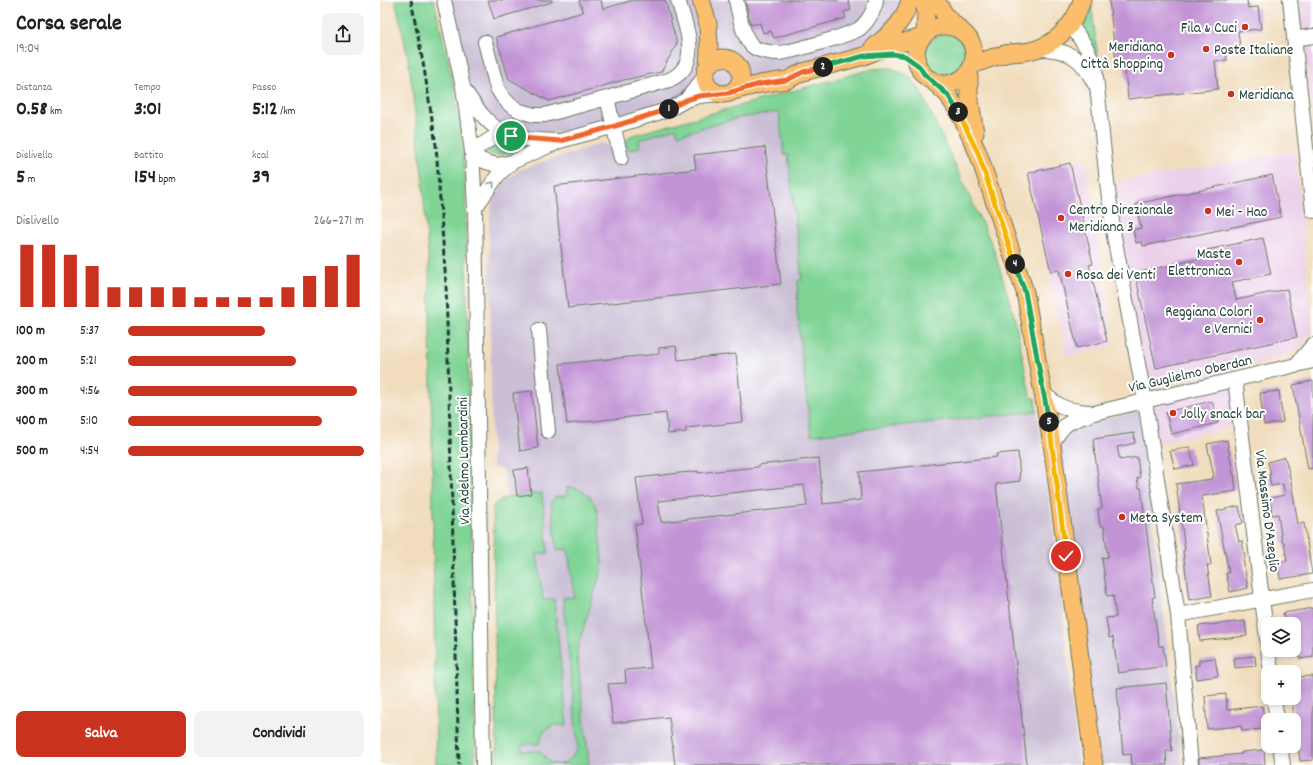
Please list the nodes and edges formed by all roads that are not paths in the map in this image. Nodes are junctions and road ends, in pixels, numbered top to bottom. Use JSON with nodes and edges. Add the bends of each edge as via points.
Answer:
{"nodes":[{"id":1,"x":444,"y":0,"type":"edge"},
{"id":2,"x":678,"y":0,"type":"edge"},
{"id":3,"x":701,"y":0,"type":"edge"},
{"id":4,"x":736,"y":0,"type":"edge"},
{"id":5,"x":876,"y":0,"type":"edge"},
{"id":6,"x":910,"y":0,"type":"edge"},
{"id":7,"x":924,"y":0,"type":"edge"},
{"id":8,"x":936,"y":0,"type":"edge"},
{"id":9,"x":1082,"y":0,"type":"edge"},
{"id":10,"x":1290,"y":0,"type":"edge"},
{"id":11,"x":708,"y":24,"type":"junction"},
{"id":12,"x":1071,"y":25,"type":"junction"},
{"id":13,"x":958,"y":29,"type":"junction"},
{"id":14,"x":924,"y":36,"type":"junction"},
{"id":15,"x":1313,"y":36,"type":"edge"},
{"id":16,"x":1294,"y":39,"type":"junction"},
{"id":17,"x":485,"y":42,"type":"dead end"},
{"id":18,"x":971,"y":42,"type":"junction"},
{"id":19,"x":1038,"y":49,"type":"junction"},
{"id":20,"x":1006,"y":54,"type":"junction"},
{"id":21,"x":864,"y":56,"type":"junction"},
{"id":22,"x":733,"y":62,"type":"junction"},
{"id":23,"x":919,"y":66,"type":"junction"},
{"id":24,"x":971,"y":68,"type":"junction"},
{"id":25,"x":707,"y":71,"type":"junction"},
{"id":26,"x":803,"y":72,"type":"junction"},
{"id":27,"x":932,"y":80,"type":"junction"},
{"id":28,"x":463,"y":87,"type":"junction"},
{"id":29,"x":1097,"y":89,"type":"junction"},
{"id":30,"x":726,"y":92,"type":"junction"},
{"id":31,"x":607,"y":98,"type":"junction"},
{"id":32,"x":686,"y":100,"type":"junction"},
{"id":33,"x":615,"y":126,"type":"junction"},
{"id":34,"x":508,"y":135,"type":"junction"},
{"id":35,"x":560,"y":141,"type":"junction"},
{"id":36,"x":978,"y":153,"type":"junction"},
{"id":37,"x":472,"y":154,"type":"junction"},
{"id":38,"x":621,"y":158,"type":"dead end"},
{"id":39,"x":512,"y":162,"type":"junction"},
{"id":40,"x":1312,"y":202,"type":"edge"},
{"id":41,"x":475,"y":208,"type":"junction"},
{"id":42,"x":539,"y":330,"type":"dead end"},
{"id":43,"x":1313,"y":345,"type":"edge"},
{"id":44,"x":1313,"y":361,"type":"edge"},
{"id":45,"x":1294,"y":366,"type":"junction"},
{"id":46,"x":1234,"y":380,"type":"junction"},
{"id":47,"x":1044,"y":394,"type":"junction"},
{"id":48,"x":1145,"y":400,"type":"junction"},
{"id":49,"x":1094,"y":413,"type":"junction"},
{"id":50,"x":548,"y":431,"type":"dead end"},
{"id":51,"x":1052,"y":444,"type":"junction"},
{"id":52,"x":1313,"y":590,"type":"edge"},
{"id":53,"x":1262,"y":599,"type":"junction"},
{"id":54,"x":1178,"y":616,"type":"junction"},
{"id":55,"x":1264,"y":617,"type":"edge"},
{"id":56,"x":1281,"y":753,"type":"edge"},
{"id":57,"x":483,"y":765,"type":"edge"},
{"id":58,"x":1094,"y":765,"type":"edge"},
{"id":59,"x":1191,"y":765,"type":"edge"},
{"id":60,"x":1283,"y":765,"type":"edge"}],
"edges":[{"from":1,"to":28,"type":"street","name":"Via Adelmo Lombardini"},
{"from":2,"to":31,"type":"street","via":[[690,54],[683,70],[669,80]]},
{"from":3,"to":11,"type":"main road"},
{"from":4,"to":5,"type":"street","via":[[746,39],[754,47],[780,53],[859,29]]},
{"from":6,"to":21,"type":"main road","via":[[899,25]]},
{"from":7,"to":14,"type":"main road"},
{"from":8,"to":13,"type":"main road"},
{"from":9,"to":12,"type":"main road"},
{"from":10,"to":16,"type":"street"},
{"from":11,"to":22,"type":"main road"},
{"from":11,"to":25,"type":"main road"},
{"from":12,"to":19,"type":"main road","via":[[1057,38]]},
{"from":12,"to":29,"type":"street","via":[[1086,47],[1095,67]]},
{"from":13,"to":14,"type":"main road","via":[[938,27]]},
{"from":13,"to":18,"type":"main road","via":[[966,34]]},
{"from":14,"to":21,"type":"main road"},
{"from":14,"to":23,"type":"main road","via":[[917,48]]},
{"from":15,"to":16,"type":"street"},
{"from":16,"to":40,"type":"street"},
{"from":17,"to":31,"type":"street","via":[[497,88],[510,104],[520,111],[545,115]]},
{"from":18,"to":20,"type":"main road"},
{"from":18,"to":24,"type":"main road","via":[[974,53]]},
{"from":19,"to":20,"type":"main road"},
{"from":19,"to":29,"type":"street","via":[[1053,49],[1067,53],[1080,62],[1090,74]]},
{"from":20,"to":24,"type":"main road","via":[[990,58]]},
{"from":21,"to":23,"type":"main road","via":[[898,55],[910,59]]},
{"from":21,"to":26,"type":"main road"},
{"from":22,"to":25,"type":"main road","via":[[723,58],[717,60],[712,62]]},
{"from":22,"to":26,"type":"main road","via":[[763,74]]},
{"from":22,"to":30,"type":"main road","via":[[740,70],[740,82],[737,87]]},
{"from":23,"to":27,"type":"main road"},
{"from":24,"to":27,"type":"main road","via":[[960,80],[948,84]]},
{"from":24,"to":36,"type":"main road","via":[[969,94]]},
{"from":25,"to":30,"type":"main road","via":[[709,87]]},
{"from":25,"to":32,"type":"street"},
{"from":26,"to":30,"type":"main road","via":[[787,80]]},
{"from":27,"to":36,"type":"main road","via":[[948,95]]},
{"from":28,"to":34,"type":"street","via":[[484,117]]},
{"from":28,"to":37,"type":"street","name":"Via Adelmo Lombardini"},
{"from":29,"to":48,"type":"street","via":[[1114,236]]},
{"from":30,"to":32,"type":"street"},
{"from":31,"to":33,"type":"street"},
{"from":32,"to":33,"type":"street","via":[[670,109]]},
{"from":33,"to":35,"type":"street"},
{"from":33,"to":38,"type":"street"},
{"from":34,"to":35,"type":"street"},
{"from":34,"to":37,"type":"street","via":[[494,137]]},
{"from":35,"to":39,"type":"street"},
{"from":36,"to":47,"type":"main road","via":[[1025,292]]},
{"from":37,"to":39,"type":"street","via":[[497,165]]},
{"from":37,"to":41,"type":"street","name":"Via Adelmo Lombardini"},
{"from":41,"to":39,"type":"street","one_way":true,"via":[[498,175]]},
{"from":41,"to":57,"type":"street","name":"Via Adelmo Lombardini"},
{"from":42,"to":50,"type":"street"},
{"from":43,"to":45,"type":"street"},
{"from":44,"to":45,"type":"street","name":"Via Guglielmo Oberdan"},
{"from":45,"to":46,"type":"street","name":"Via Guglielmo Oberdan"},
{"from":46,"to":48,"type":"street","name":"Via Guglielmo Oberdan"},
{"from":46,"to":53,"type":"street","name":"Via Massimo D'Azeglio"},
{"from":47,"to":49,"type":"street","name":"Via Guglielmo Oberdan","via":[[1057,405],[1072,411]]},
{"from":47,"to":51,"type":"main road"},
{"from":48,"to":49,"type":"street","name":"Via Guglielmo Oberdan"},
{"from":48,"to":54,"type":"street"},
{"from":49,"to":51,"type":"street","name":"Via Guglielmo Oberdan","via":[[1068,423]]},
{"from":51,"to":58,"type":"main road"},
{"from":52,"to":53,"type":"street"},
{"from":53,"to":54,"type":"street"},
{"from":53,"to":55,"type":"street","name":"Via Massimo D'Azeglio"},
{"from":54,"to":59,"type":"street"},
{"from":56,"to":60,"type":"street"}]}
